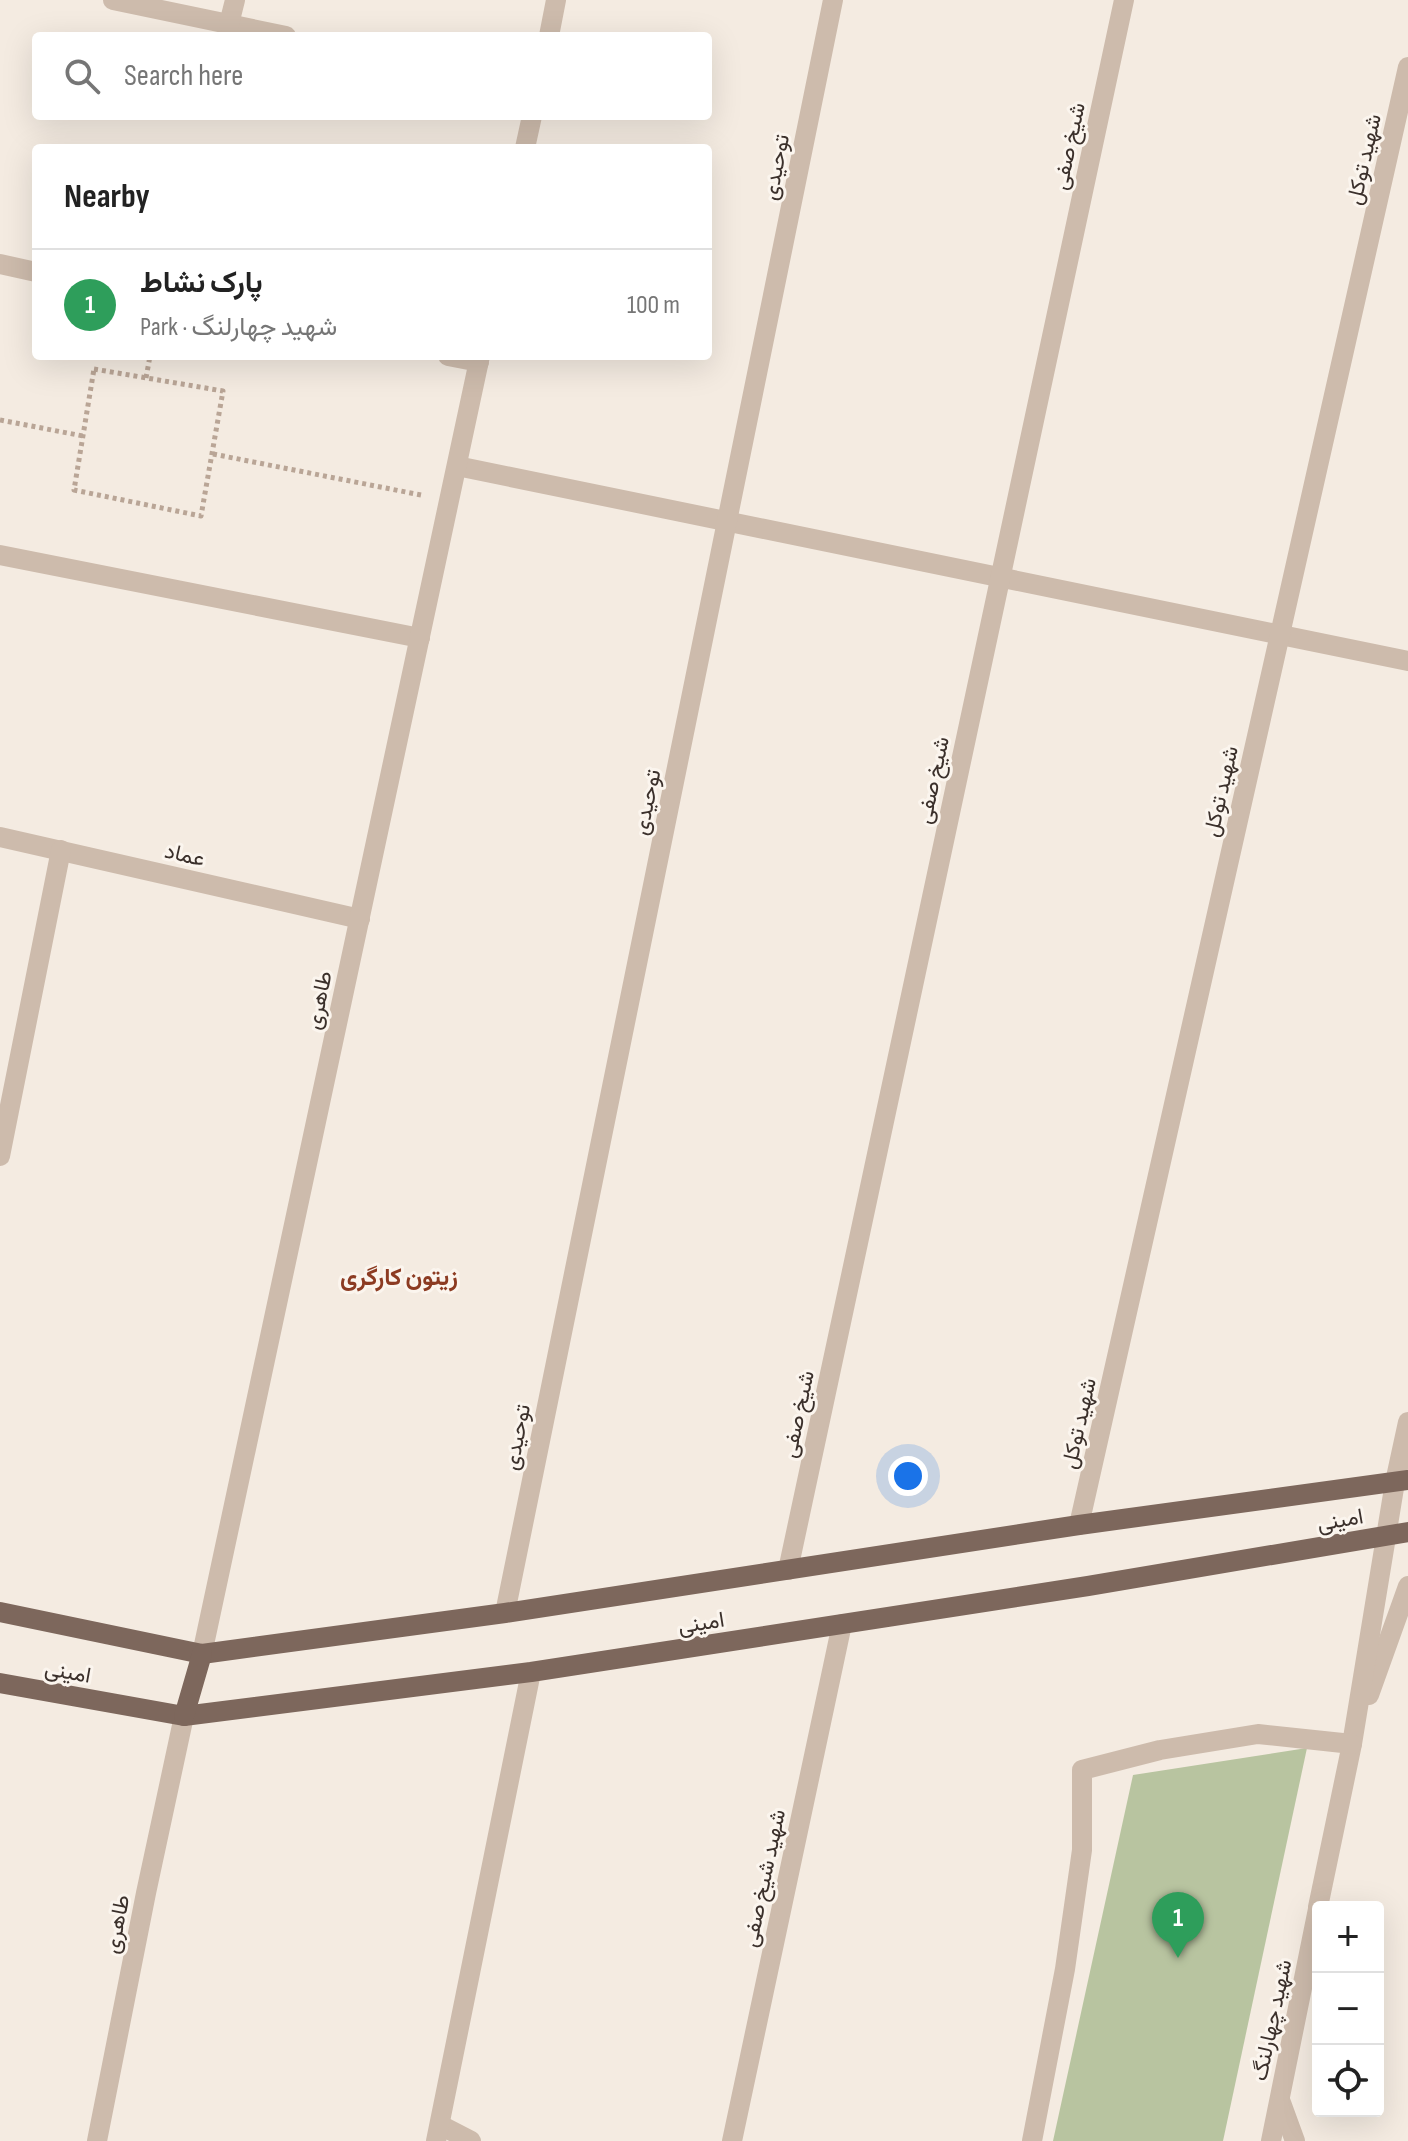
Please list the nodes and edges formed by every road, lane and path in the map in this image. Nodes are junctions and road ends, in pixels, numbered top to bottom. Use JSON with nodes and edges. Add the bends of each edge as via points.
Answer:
{"nodes":[{"id":1,"x":113,"y":0,"type":"edge"},
{"id":2,"x":235,"y":0,"type":"edge"},
{"id":3,"x":556,"y":0,"type":"edge"},
{"id":4,"x":833,"y":0,"type":"edge"},
{"id":5,"x":1124,"y":0,"type":"edge"},
{"id":6,"x":229,"y":24,"type":"junction"},
{"id":7,"x":267,"y":32,"type":"edge"},
{"id":8,"x":550,"y":32,"type":"edge"},
{"id":9,"x":1408,"y":67,"type":"edge"},
{"id":10,"x":531,"y":120,"type":"edge"},
{"id":11,"x":526,"y":144,"type":"edge"},
{"id":12,"x":0,"y":264,"type":"edge"},
{"id":13,"x":32,"y":271,"type":"edge"},
{"id":14,"x":149,"y":360,"type":"edge"},
{"id":15,"x":480,"y":360,"type":"edge"},
{"id":16,"x":146,"y":378,"type":"junction"},
{"id":17,"x":0,"y":420,"type":"edge"},
{"id":18,"x":83,"y":436,"type":"junction"},
{"id":19,"x":213,"y":454,"type":"junction"},
{"id":20,"x":457,"y":466,"type":"junction"},
{"id":21,"x":449,"y":501,"type":"junction"},
{"id":22,"x":727,"y":520,"type":"junction"},
{"id":23,"x":0,"y":555,"type":"edge"},
{"id":24,"x":1001,"y":577,"type":"junction"},
{"id":25,"x":1280,"y":634,"type":"junction"},
{"id":26,"x":420,"y":638,"type":"junction"},
{"id":27,"x":1408,"y":661,"type":"edge"},
{"id":28,"x":0,"y":837,"type":"edge"},
{"id":29,"x":61,"y":850,"type":"junction"},
{"id":30,"x":360,"y":919,"type":"junction"},
{"id":31,"x":0,"y":1156,"type":"edge"},
{"id":32,"x":1408,"y":1422,"type":"edge"},
{"id":33,"x":1402,"y":1481,"type":"edge"},
{"id":34,"x":1079,"y":1525,"type":"junction"},
{"id":35,"x":1408,"y":1532,"type":"edge"},
{"id":36,"x":1386,"y":1536,"type":"junction"},
{"id":37,"x":788,"y":1570,"type":"junction"},
{"id":38,"x":1408,"y":1586,"type":"edge"},
{"id":39,"x":0,"y":1612,"type":"edge"},
{"id":40,"x":505,"y":1613,"type":"junction"},
{"id":41,"x":842,"y":1624,"type":"junction"},
{"id":42,"x":202,"y":1654,"type":"junction"},
{"id":43,"x":531,"y":1672,"type":"junction"},
{"id":44,"x":0,"y":1683,"type":"edge"},
{"id":45,"x":184,"y":1716,"type":"junction"},
{"id":46,"x":1352,"y":1744,"type":"junction"},
{"id":47,"x":1319,"y":1901,"type":"edge"},
{"id":48,"x":1312,"y":1937,"type":"edge"},
{"id":49,"x":1279,"y":2098,"type":"junction"},
{"id":50,"x":438,"y":2133,"type":"edge"},
{"id":51,"x":97,"y":2141,"type":"edge"},
{"id":52,"x":471,"y":2141,"type":"edge"},
{"id":53,"x":732,"y":2141,"type":"edge"},
{"id":54,"x":1032,"y":2141,"type":"edge"},
{"id":55,"x":1271,"y":2141,"type":"edge"},
{"id":56,"x":1295,"y":2141,"type":"edge"}],
"edges":[{"from":1,"to":6,"type":"street"},
{"from":2,"to":6,"type":"street"},
{"from":3,"to":8,"type":"street"},
{"from":4,"to":22,"type":"street","name":"توحیدی"},
{"from":5,"to":24,"type":"street","name":"شیخ صفی"},
{"from":6,"to":7,"type":"street"},
{"from":9,"to":25,"type":"street","name":"شهید توکل"},
{"from":10,"to":11,"type":"street"},
{"from":12,"to":13,"type":"street"},
{"from":14,"to":16,"type":"path"},
{"from":15,"to":20,"type":"street","name":"طاهری"},
{"from":16,"to":18,"type":"path","via":[[94,369]]},
{"from":16,"to":19,"type":"path","via":[[223,391]]},
{"from":17,"to":18,"type":"path"},
{"from":18,"to":19,"type":"path","via":[[74,490],[201,516]]},
{"from":19,"to":21,"type":"path"},
{"from":20,"to":21,"type":"street","name":"طاهری"},
{"from":20,"to":22,"type":"street"},
{"from":21,"to":26,"type":"street","name":"طاهری"},
{"from":22,"to":24,"type":"street"},
{"from":22,"to":40,"type":"street","name":"توحیدی"},
{"from":23,"to":26,"type":"street"},
{"from":24,"to":25,"type":"street"},
{"from":24,"to":37,"type":"street","name":"شیخ صفی"},
{"from":25,"to":27,"type":"street"},
{"from":25,"to":34,"type":"street","name":"شهید توکل"},
{"from":26,"to":30,"type":"street","name":"طاهری"},
{"from":28,"to":29,"type":"street","name":"عماد"},
{"from":29,"to":30,"type":"street","name":"عماد"},
{"from":29,"to":31,"type":"street"},
{"from":30,"to":42,"type":"street","name":"طاهری"},
{"from":32,"to":33,"type":"street"},
{"from":33,"to":34,"type":"main road","name":"امینی"},
{"from":33,"to":36,"type":"street"},
{"from":34,"to":37,"type":"main road","name":"امینی"},
{"from":35,"to":36,"type":"main road","name":"امینی"},
{"from":36,"to":41,"type":"main road","name":"امینی"},
{"from":36,"to":46,"type":"street"},
{"from":37,"to":40,"type":"main road","name":"امینی"},
{"from":38,"to":46,"type":"street"},
{"from":39,"to":42,"type":"main road","name":"امینی"},
{"from":40,"to":42,"type":"main road","name":"امینی"},
{"from":41,"to":43,"type":"main road","name":"امینی"},
{"from":41,"to":53,"type":"street","name":"شهید شیخ صفی"},
{"from":42,"to":45,"type":"main road"},
{"from":43,"to":45,"type":"main road","name":"امینی"},
{"from":43,"to":50,"type":"street"},
{"from":44,"to":45,"type":"main road","name":"امینی"},
{"from":45,"to":51,"type":"street","name":"طاهری"},
{"from":46,"to":47,"type":"street","name":"شهید چهارلنگ"},
{"from":46,"to":54,"type":"street","via":[[1258,1734],[1082,1770],[1082,1850]]},
{"from":48,"to":49,"type":"street","name":"شهید چهارلنگ"},
{"from":49,"to":55,"type":"street","name":"شهید چهارلنگ"},
{"from":49,"to":56,"type":"street"},
{"from":50,"to":52,"type":"street"}]}
